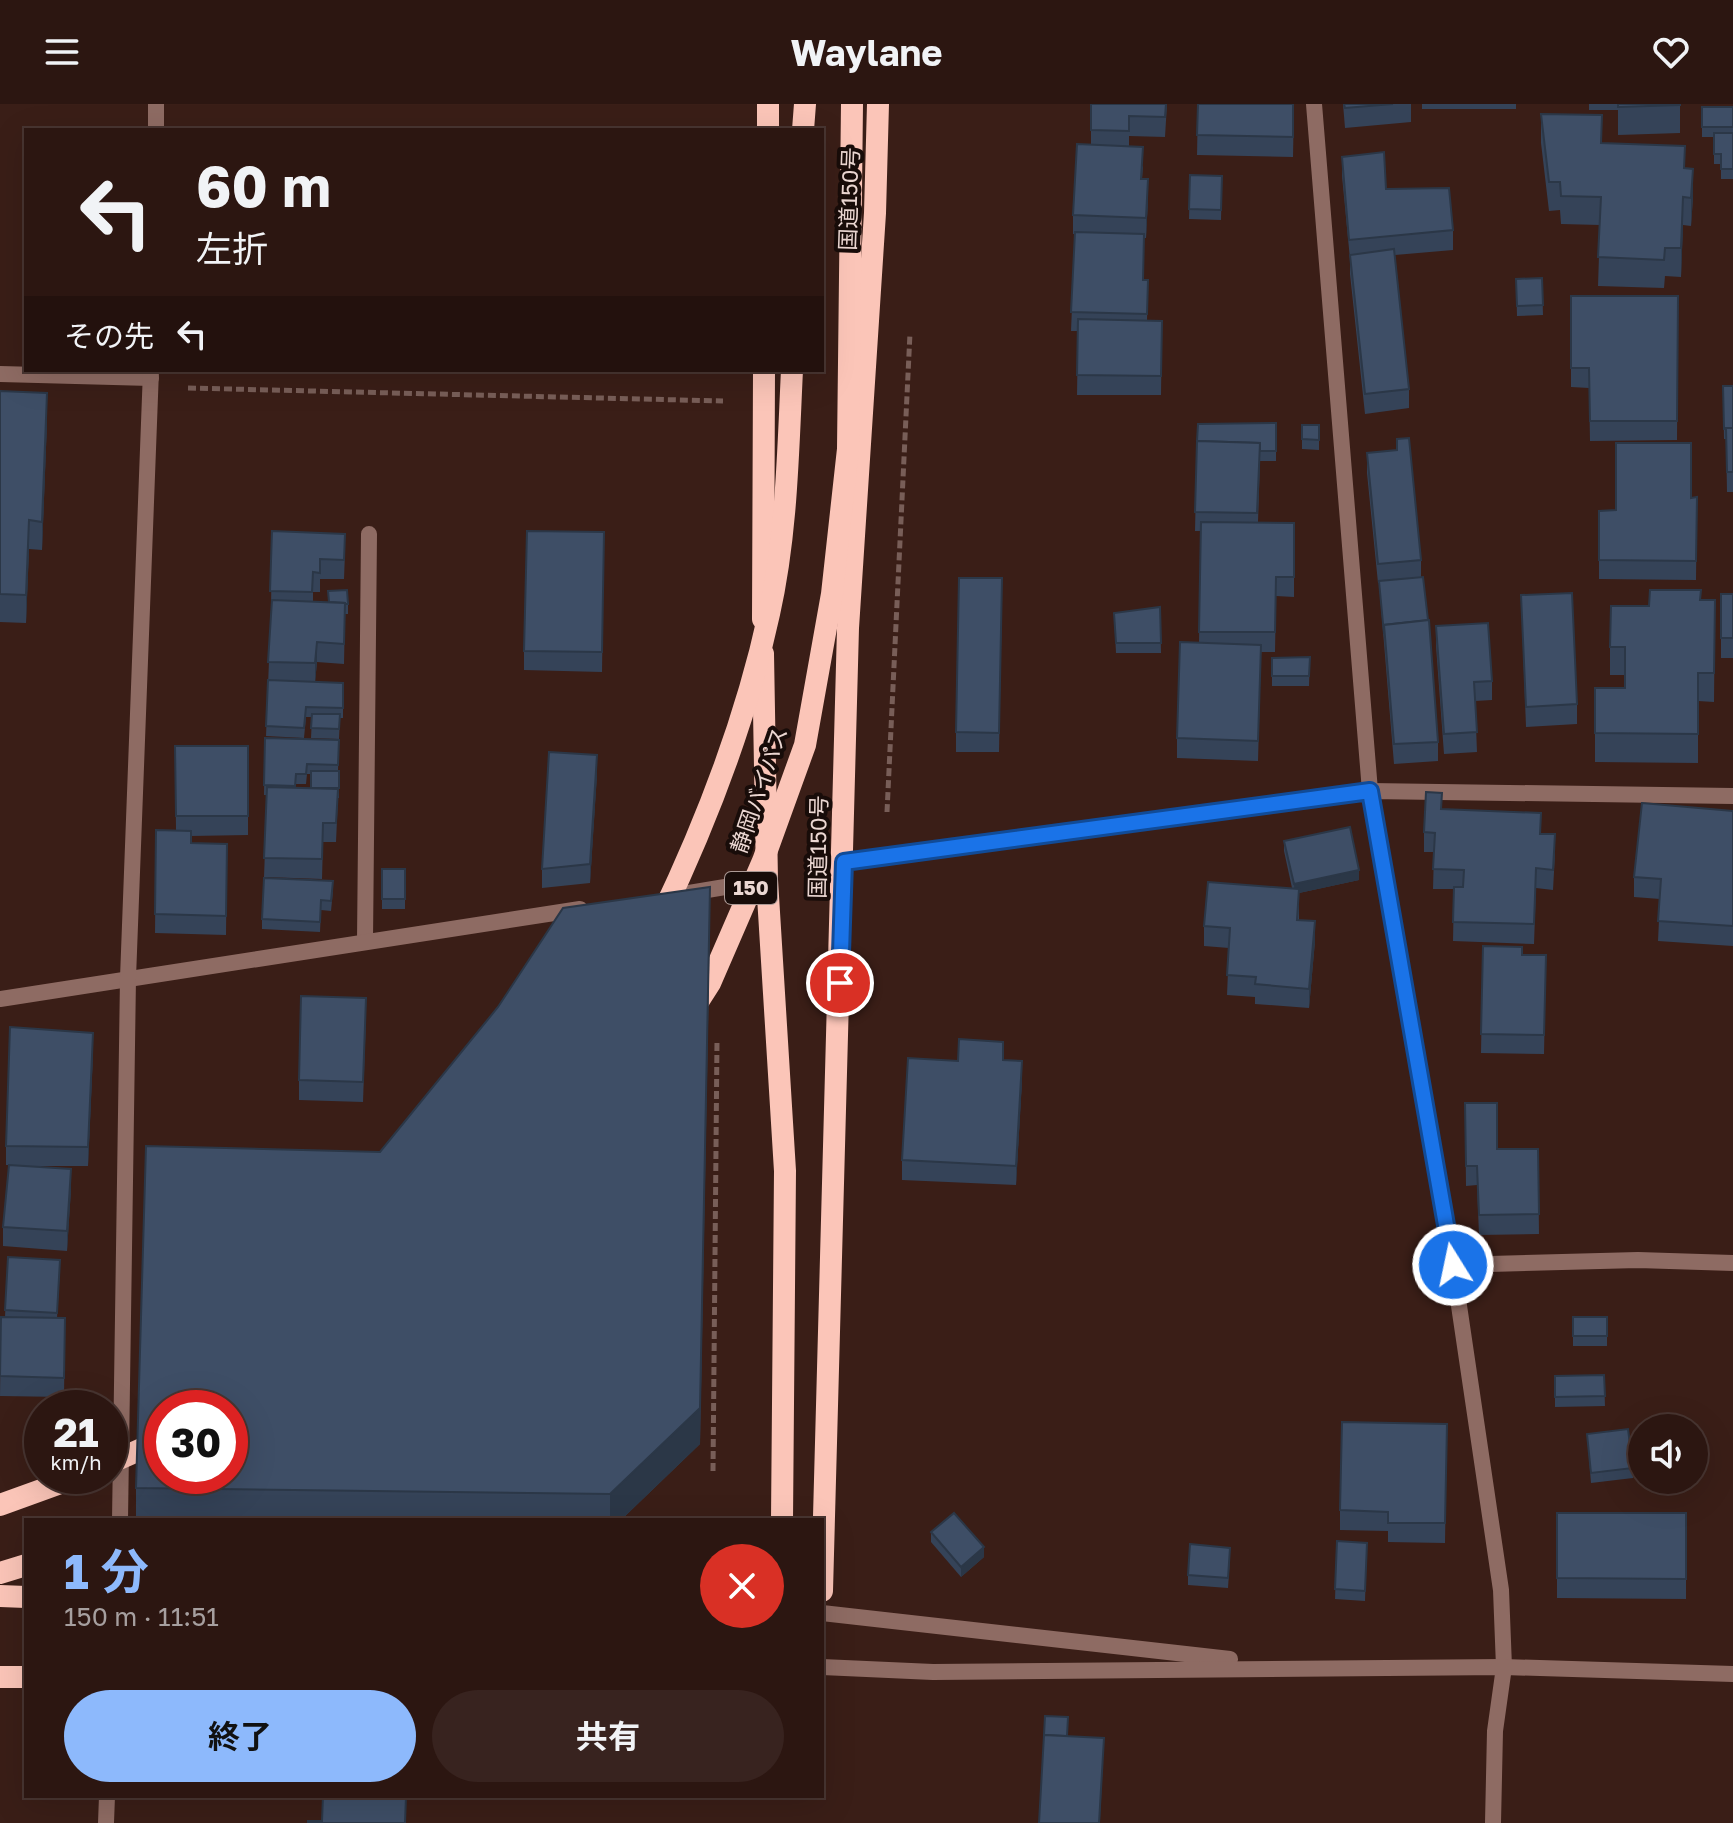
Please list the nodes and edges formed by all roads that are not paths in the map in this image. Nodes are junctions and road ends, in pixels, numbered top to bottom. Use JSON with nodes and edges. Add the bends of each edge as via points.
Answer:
{"nodes":[{"id":1,"x":156,"y":104,"type":"edge"},
{"id":2,"x":768,"y":104,"type":"edge"},
{"id":3,"x":805,"y":104,"type":"edge"},
{"id":4,"x":852,"y":104,"type":"edge"},
{"id":5,"x":878,"y":104,"type":"edge"},
{"id":6,"x":1314,"y":104,"type":"edge"},
{"id":7,"x":156,"y":128,"type":"edge"},
{"id":8,"x":768,"y":128,"type":"edge"},
{"id":9,"x":803,"y":128,"type":"edge"},
{"id":10,"x":764,"y":372,"type":"edge"},
{"id":11,"x":792,"y":372,"type":"edge"},
{"id":12,"x":0,"y":374,"type":"edge"},
{"id":13,"x":151,"y":378,"type":"edge"},
{"id":14,"x":369,"y":534,"type":"dead end"},
{"id":15,"x":1370,"y":791,"type":"junction"},
{"id":16,"x":1733,"y":796,"type":"edge"},
{"id":17,"x":844,"y":862,"type":"junction"},
{"id":18,"x":767,"y":880,"type":"junction"},
{"id":19,"x":657,"y":897,"type":"edge"},
{"id":20,"x":596,"y":907,"type":"edge"},
{"id":21,"x":365,"y":941,"type":"junction"},
{"id":22,"x":648,"y":944,"type":"edge"},
{"id":23,"x":128,"y":978,"type":"junction"},
{"id":24,"x":0,"y":999,"type":"edge"},
{"id":25,"x":678,"y":1033,"type":"edge"},
{"id":26,"x":1733,"y":1263,"type":"edge"},
{"id":27,"x":1453,"y":1265,"type":"junction"},
{"id":28,"x":30,"y":1494,"type":"edge"},
{"id":29,"x":0,"y":1505,"type":"edge"},
{"id":30,"x":120,"y":1518,"type":"edge"},
{"id":31,"x":782,"y":1518,"type":"edge"},
{"id":32,"x":824,"y":1525,"type":"edge"},
{"id":33,"x":24,"y":1566,"type":"edge"},
{"id":34,"x":0,"y":1573,"type":"edge"},
{"id":35,"x":0,"y":1596,"type":"edge"},
{"id":36,"x":24,"y":1597,"type":"edge"},
{"id":37,"x":824,"y":1613,"type":"edge"},
{"id":38,"x":824,"y":1667,"type":"edge"},
{"id":39,"x":1296,"y":1667,"type":"junction"},
{"id":40,"x":1504,"y":1667,"type":"junction"},
{"id":41,"x":1733,"y":1674,"type":"edge"},
{"id":42,"x":0,"y":1677,"type":"edge"},
{"id":43,"x":24,"y":1677,"type":"edge"},
{"id":44,"x":107,"y":1798,"type":"edge"},
{"id":45,"x":106,"y":1823,"type":"edge"},
{"id":46,"x":1493,"y":1823,"type":"edge"}],
"edges":[{"from":1,"to":7,"type":"street"},
{"from":2,"to":8,"type":"highway"},
{"from":3,"to":9,"type":"highway"},
{"from":4,"to":25,"type":"highway","name":"静岡バイパス","number":"150","bridge":true,"via":[[848,449],[832,594],[805,745],[710,983]]},
{"from":5,"to":17,"type":"highway","name":"国道150号","via":[[848,628]]},
{"from":6,"to":15,"type":"street"},
{"from":10,"to":18,"type":"highway","number":"150"},
{"from":11,"to":22,"type":"highway","name":"静岡バイパス","bridge":true,"via":[[786,496],[770,613],[723,780]]},
{"from":12,"to":13,"type":"street"},
{"from":13,"to":23,"type":"street"},
{"from":14,"to":21,"type":"street"},
{"from":15,"to":16,"type":"street"},
{"from":15,"to":17,"type":"street"},
{"from":15,"to":27,"type":"street"},
{"from":17,"to":32,"type":"highway","name":"国道150号"},
{"from":18,"to":19,"type":"street"},
{"from":18,"to":31,"type":"highway","number":"150","via":[[785,1171]]},
{"from":20,"to":21,"type":"street"},
{"from":21,"to":23,"type":"street"},
{"from":23,"to":24,"type":"street"},
{"from":23,"to":30,"type":"street"},
{"from":26,"to":27,"type":"street"},
{"from":27,"to":40,"type":"street","via":[[1501,1590]]},
{"from":28,"to":29,"type":"highway"},
{"from":33,"to":34,"type":"highway"},
{"from":35,"to":36,"type":"highway"},
{"from":37,"to":39,"type":"street"},
{"from":38,"to":39,"type":"street","via":[[933,1672]]},
{"from":39,"to":40,"type":"street"},
{"from":40,"to":41,"type":"street"},
{"from":40,"to":46,"type":"street","via":[[1495,1731]]},
{"from":42,"to":43,"type":"highway"},
{"from":44,"to":45,"type":"street"}]}
